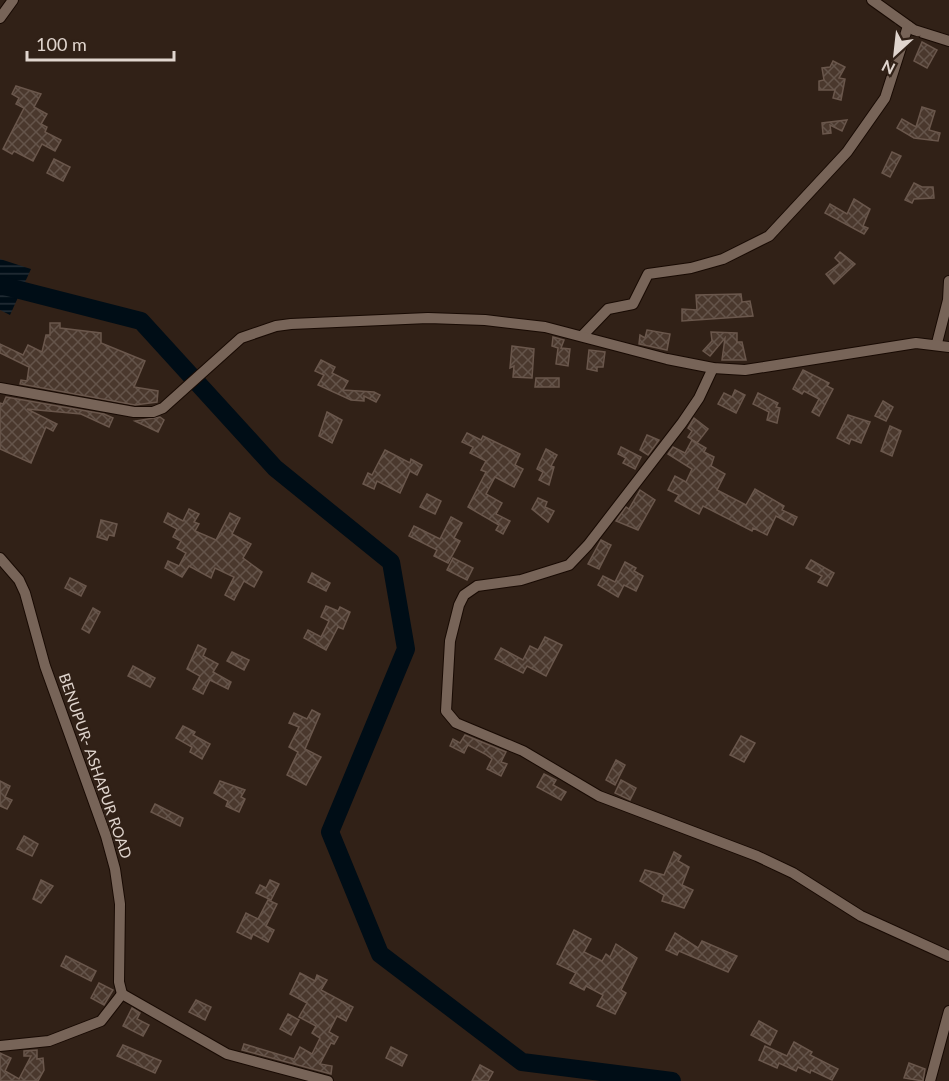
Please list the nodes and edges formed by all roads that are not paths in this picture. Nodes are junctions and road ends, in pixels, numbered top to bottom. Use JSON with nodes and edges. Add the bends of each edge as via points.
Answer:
{"nodes":[{"id":1,"x":13,"y":0,"type":"edge"},
{"id":2,"x":872,"y":0,"type":"edge"},
{"id":3,"x":0,"y":18,"type":"edge"},
{"id":4,"x":908,"y":26,"type":"junction"},
{"id":5,"x":949,"y":41,"type":"edge"},
{"id":6,"x":949,"y":280,"type":"edge"},
{"id":7,"x":583,"y":335,"type":"junction"},
{"id":8,"x":937,"y":344,"type":"junction"},
{"id":9,"x":949,"y":346,"type":"edge"},
{"id":10,"x":713,"y":368,"type":"junction"},
{"id":11,"x":0,"y":388,"type":"edge"},
{"id":12,"x":0,"y":558,"type":"edge"},
{"id":13,"x":949,"y":956,"type":"edge"},
{"id":14,"x":122,"y":994,"type":"junction"},
{"id":15,"x":949,"y":1011,"type":"edge"},
{"id":16,"x":0,"y":1046,"type":"edge"},
{"id":17,"x":328,"y":1081,"type":"edge"},
{"id":18,"x":930,"y":1081,"type":"edge"}],
"edges":[{"from":1,"to":3,"type":"street"},
{"from":2,"to":4,"type":"street"},
{"from":4,"to":5,"type":"street"},
{"from":4,"to":7,"type":"street","via":[[885,98],[847,152],[769,236],[723,259],[648,274],[633,304],[608,309]]},
{"from":6,"to":8,"type":"street"},
{"from":7,"to":10,"type":"street"},
{"from":7,"to":11,"type":"street","via":[[526,324],[428,318],[276,326],[241,338],[163,408],[153,412]]},
{"from":8,"to":9,"type":"street"},
{"from":8,"to":10,"type":"street","via":[[916,343],[833,354],[768,368]]},
{"from":10,"to":13,"type":"street","via":[[682,423],[569,566],[521,580],[477,586],[464,596],[450,641],[446,711],[456,723],[523,752],[599,796],[757,856],[793,873],[861,916]]},
{"from":12,"to":14,"type":"street","name":"BENUPUR- ASHAPUR ROAD","via":[[20,580],[25,593],[58,707],[106,836],[120,904]]},
{"from":14,"to":16,"type":"street","via":[[101,1021],[49,1041]]},
{"from":14,"to":17,"type":"street","via":[[227,1054]]},
{"from":15,"to":18,"type":"street"}]}
